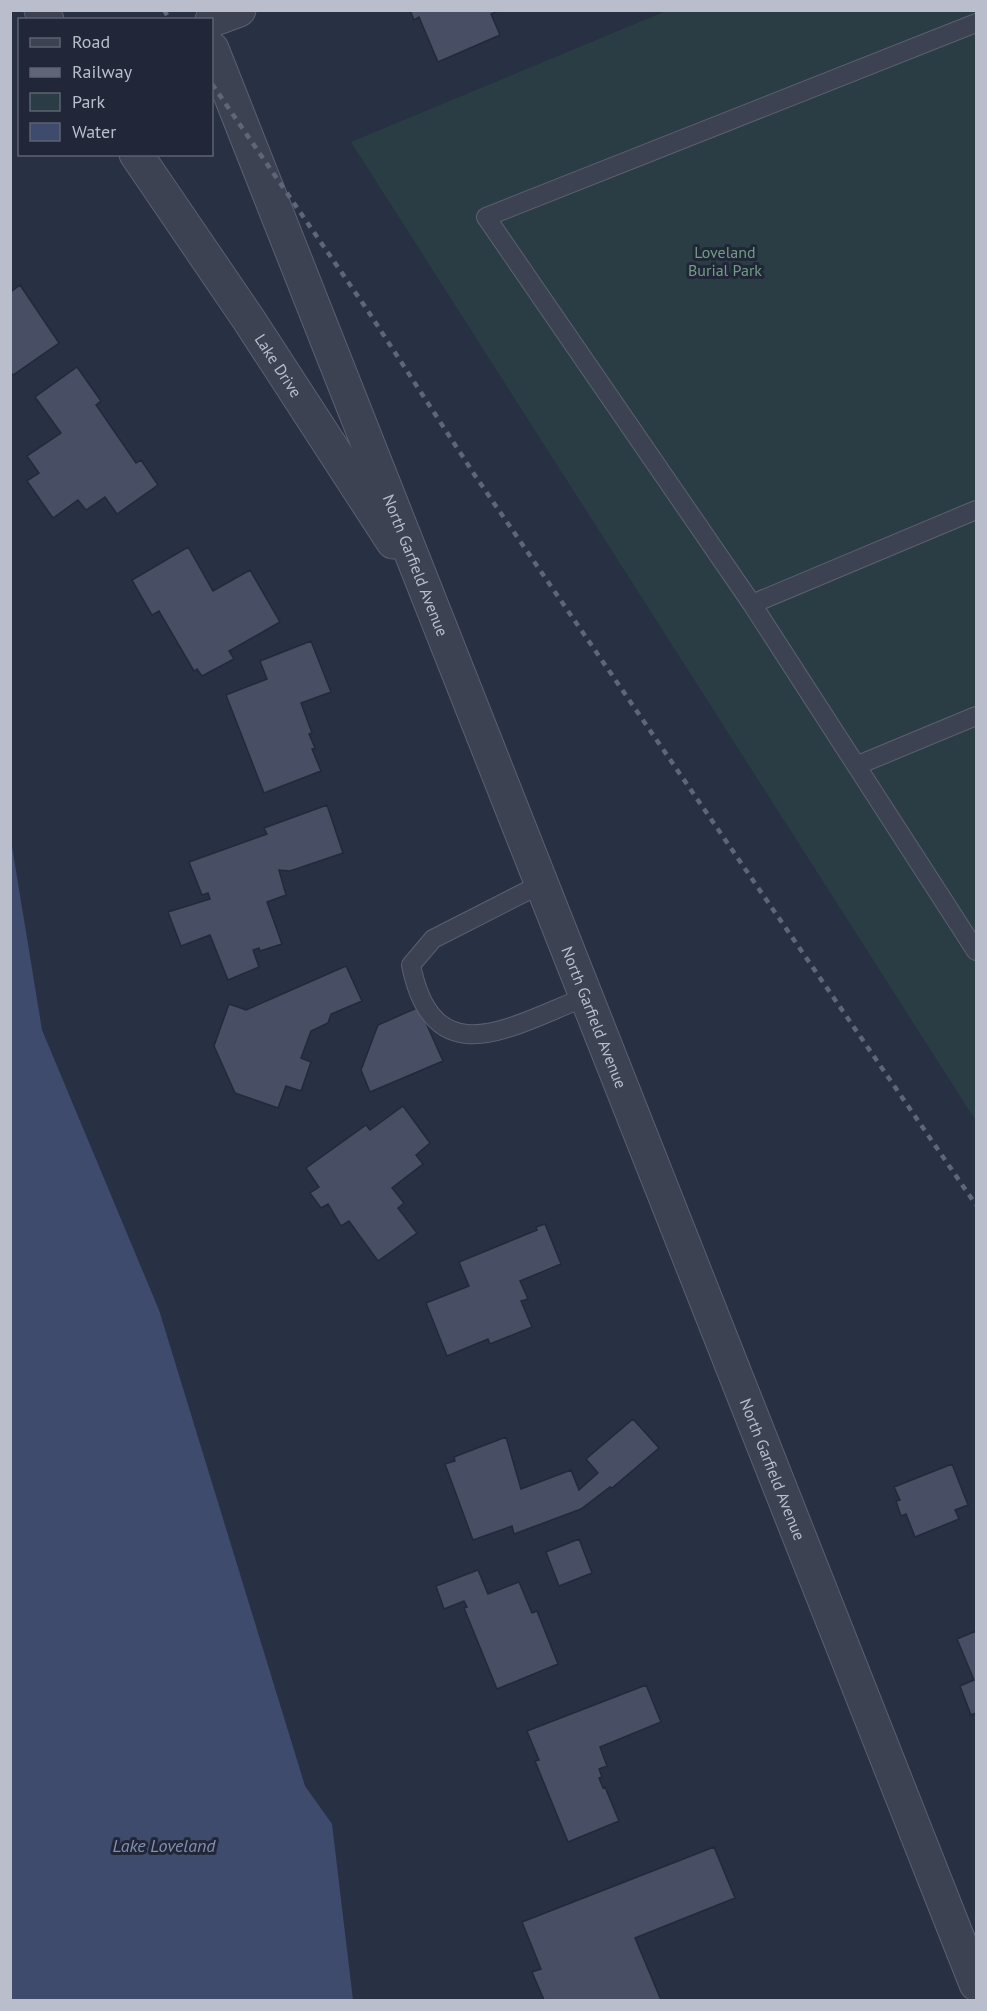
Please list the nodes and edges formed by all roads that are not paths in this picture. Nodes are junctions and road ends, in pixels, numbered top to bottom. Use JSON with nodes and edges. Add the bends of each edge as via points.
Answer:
{"nodes":[{"id":1,"x":239,"y":10,"type":"edge"},
{"id":2,"x":213,"y":20,"type":"edge"},
{"id":3,"x":976,"y":23,"type":"edge"},
{"id":4,"x":213,"y":52,"type":"edge"},
{"id":5,"x":137,"y":156,"type":"edge"},
{"id":6,"x":976,"y":510,"type":"edge"},
{"id":7,"x":420,"y":576,"type":"junction"},
{"id":8,"x":752,"y":604,"type":"junction"},
{"id":9,"x":976,"y":716,"type":"edge"},
{"id":10,"x":858,"y":765,"type":"junction"},
{"id":11,"x":541,"y":884,"type":"junction"},
{"id":12,"x":976,"y":951,"type":"edge"},
{"id":13,"x":586,"y":996,"type":"junction"},
{"id":14,"x":976,"y":1984,"type":"edge"}],
"edges":[{"from":1,"to":2,"type":"street"},
{"from":3,"to":8,"type":"lane","via":[[486,217]]},
{"from":4,"to":7,"type":"street","name":"North Garfield Avenue"},
{"from":5,"to":7,"type":"street","name":"Lake Drive","via":[[249,320],[378,522]]},
{"from":6,"to":8,"type":"lane"},
{"from":7,"to":11,"type":"street","name":"North Garfield Avenue"},
{"from":8,"to":10,"type":"lane"},
{"from":9,"to":10,"type":"lane"},
{"from":10,"to":12,"type":"lane"},
{"from":11,"to":13,"type":"street","name":"North Garfield Avenue"},
{"from":11,"to":13,"type":"lane","via":[[433,939],[411,965],[416,988],[433,1016],[454,1033],[484,1036]]},
{"from":13,"to":14,"type":"street","name":"North Garfield Avenue"}]}
